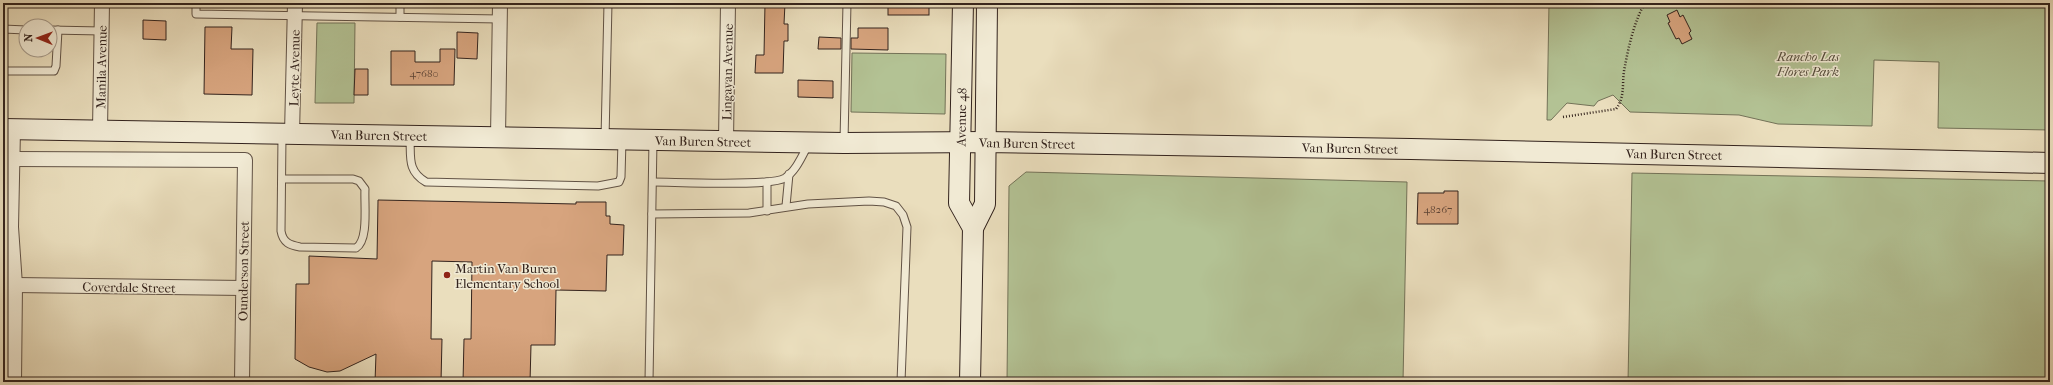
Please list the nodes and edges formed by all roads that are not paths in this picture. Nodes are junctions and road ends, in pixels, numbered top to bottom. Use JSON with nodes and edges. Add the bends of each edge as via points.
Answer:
{"nodes":[{"id":1,"x":102,"y":3,"type":"edge"},
{"id":2,"x":196,"y":3,"type":"edge"},
{"id":3,"x":400,"y":3,"type":"edge"},
{"id":4,"x":500,"y":3,"type":"edge"},
{"id":5,"x":608,"y":3,"type":"edge"},
{"id":6,"x":728,"y":3,"type":"edge"},
{"id":7,"x":847,"y":3,"type":"edge"},
{"id":8,"x":963,"y":3,"type":"edge"},
{"id":9,"x":987,"y":3,"type":"edge"},
{"id":10,"x":295,"y":9,"type":"edge"},
{"id":11,"x":400,"y":17,"type":"junction"},
{"id":12,"x":500,"y":19,"type":"junction"},
{"id":13,"x":3,"y":29,"type":"edge"},
{"id":14,"x":18,"y":30,"type":"edge"},
{"id":15,"x":58,"y":30,"type":"edge"},
{"id":16,"x":102,"y":31,"type":"junction"},
{"id":17,"x":56,"y":58,"type":"edge"},
{"id":18,"x":3,"y":71,"type":"edge"},
{"id":19,"x":8,"y":129,"type":"edge"},
{"id":20,"x":100,"y":130,"type":"junction"},
{"id":21,"x":287,"y":133,"type":"junction"},
{"id":22,"x":410,"y":136,"type":"junction"},
{"id":23,"x":498,"y":137,"type":"junction"},
{"id":24,"x":614,"y":139,"type":"junction"},
{"id":25,"x":653,"y":140,"type":"junction"},
{"id":26,"x":726,"y":141,"type":"junction"},
{"id":27,"x":960,"y":142,"type":"junction"},
{"id":28,"x":985,"y":142,"type":"junction"},
{"id":29,"x":810,"y":143,"type":"junction"},
{"id":30,"x":844,"y":143,"type":"junction"},
{"id":31,"x":13,"y":159,"type":"junction"},
{"id":32,"x":2050,"y":162,"type":"edge"},
{"id":33,"x":789,"y":174,"type":"junction"},
{"id":34,"x":282,"y":179,"type":"junction"},
{"id":35,"x":652,"y":182,"type":"junction"},
{"id":36,"x":767,"y":182,"type":"junction"},
{"id":37,"x":786,"y":206,"type":"junction"},
{"id":38,"x":767,"y":211,"type":"junction"},
{"id":39,"x":652,"y":214,"type":"junction"},
{"id":40,"x":973,"y":228,"type":"junction"},
{"id":41,"x":15,"y":285,"type":"junction"},
{"id":42,"x":243,"y":288,"type":"junction"},
{"id":43,"x":14,"y":382,"type":"edge"},
{"id":44,"x":242,"y":382,"type":"edge"},
{"id":45,"x":649,"y":382,"type":"edge"},
{"id":46,"x":901,"y":382,"type":"edge"},
{"id":47,"x":970,"y":382,"type":"edge"}],
"edges":[{"from":1,"to":16,"type":"street","name":"Manila Avenue"},
{"from":2,"to":10,"type":"lane","via":[[196,14]]},
{"from":3,"to":11,"type":"lane"},
{"from":4,"to":12,"type":"street"},
{"from":5,"to":24,"type":"lane"},
{"from":6,"to":26,"type":"street","name":"Lingayan Avenue"},
{"from":7,"to":30,"type":"lane"},
{"from":8,"to":27,"type":"main road","name":"Avenue 48"},
{"from":9,"to":28,"type":"main road","name":"Avenue 48"},
{"from":10,"to":11,"type":"lane"},
{"from":10,"to":21,"type":"street","name":"Leyte Avenue"},
{"from":11,"to":12,"type":"lane"},
{"from":12,"to":23,"type":"street"},
{"from":13,"to":14,"type":"lane"},
{"from":15,"to":16,"type":"lane"},
{"from":16,"to":20,"type":"street","name":"Manila Avenue"},
{"from":17,"to":18,"type":"lane","via":[[54,71]]},
{"from":19,"to":20,"type":"main road","name":"Van Buren Street"},
{"from":19,"to":31,"type":"street"},
{"from":20,"to":21,"type":"main road","name":"Van Buren Street"},
{"from":21,"to":22,"type":"main road","name":"Van Buren Street"},
{"from":21,"to":34,"type":"lane"},
{"from":22,"to":23,"type":"main road","name":"Van Buren Street"},
{"from":22,"to":24,"type":"lane","via":[[411,166],[415,174],[426,182],[457,184],[613,185],[621,178]]},
{"from":23,"to":24,"type":"main road","name":"Van Buren Street"},
{"from":24,"to":25,"type":"main road","name":"Van Buren Street"},
{"from":25,"to":26,"type":"main road","name":"Van Buren Street"},
{"from":25,"to":35,"type":"lane"},
{"from":26,"to":29,"type":"main road","name":"Van Buren Street"},
{"from":27,"to":28,"type":"main road","name":"Van Buren Street"},
{"from":27,"to":30,"type":"main road","name":"Van Buren Street"},
{"from":27,"to":40,"type":"main road","name":"Avenue 48","via":[[959,203]]},
{"from":28,"to":32,"type":"main road","name":"Van Buren Street"},
{"from":28,"to":40,"type":"main road","name":"Avenue 48","via":[[985,204]]},
{"from":29,"to":30,"type":"main road","name":"Van Buren Street"},
{"from":29,"to":33,"type":"lane"},
{"from":31,"to":41,"type":"street","via":[[12,227]]},
{"from":31,"to":42,"type":"street","name":"Ounderson Street","via":[[245,160]]},
{"from":33,"to":36,"type":"lane","via":[[779,181]]},
{"from":33,"to":37,"type":"lane"},
{"from":34,"to":34,"type":"lane","via":[[282,238],[292,246],[300,247],[360,246],[364,236],[365,189],[358,181]]},
{"from":35,"to":36,"type":"lane"},
{"from":35,"to":39,"type":"lane"},
{"from":36,"to":38,"type":"lane"},
{"from":37,"to":38,"type":"lane"},
{"from":37,"to":46,"type":"lane","via":[[884,202],[896,206],[903,215],[907,227]]},
{"from":38,"to":39,"type":"lane"},
{"from":39,"to":45,"type":"lane"},
{"from":40,"to":47,"type":"main road","name":"Avenue 48"},
{"from":41,"to":42,"type":"street","name":"Coverdale Street"},
{"from":41,"to":43,"type":"street"},
{"from":42,"to":44,"type":"street","name":"Ounderson Street"}]}
